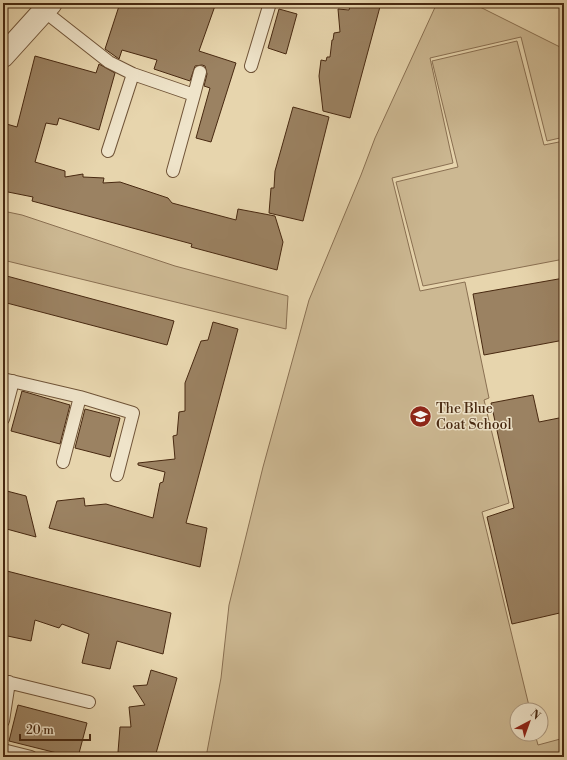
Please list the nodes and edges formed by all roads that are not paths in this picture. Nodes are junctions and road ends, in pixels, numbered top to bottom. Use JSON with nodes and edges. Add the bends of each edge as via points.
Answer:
{"nodes":[{"id":1,"x":270,"y":3,"type":"edge"},
{"id":2,"x":48,"y":7,"type":"edge"},
{"id":3,"x":3,"y":56,"type":"edge"},
{"id":4,"x":252,"y":66,"type":"dead end"},
{"id":5,"x":200,"y":72,"type":"dead end"},
{"id":6,"x":133,"y":74,"type":"junction"},
{"id":7,"x":194,"y":95,"type":"junction"},
{"id":8,"x":108,"y":151,"type":"dead end"},
{"id":9,"x":173,"y":171,"type":"dead end"},
{"id":10,"x":8,"y":380,"type":"edge"},
{"id":11,"x":80,"y":397,"type":"junction"},
{"id":12,"x":3,"y":419,"type":"edge"},
{"id":13,"x":63,"y":462,"type":"dead end"},
{"id":14,"x":116,"y":475,"type":"dead end"},
{"id":15,"x":6,"y":681,"type":"edge"},
{"id":16,"x":89,"y":702,"type":"dead end"},
{"id":17,"x":3,"y":721,"type":"edge"},
{"id":18,"x":3,"y":750,"type":"edge"},
{"id":19,"x":31,"y":757,"type":"edge"}],
"edges":[{"from":1,"to":4,"type":"lane"},
{"from":2,"to":3,"type":"street"},
{"from":2,"to":6,"type":"lane","via":[[108,62]]},
{"from":5,"to":7,"type":"lane"},
{"from":6,"to":7,"type":"lane"},
{"from":6,"to":8,"type":"lane"},
{"from":7,"to":9,"type":"lane"},
{"from":10,"to":11,"type":"lane"},
{"from":10,"to":12,"type":"lane"},
{"from":11,"to":13,"type":"lane"},
{"from":11,"to":14,"type":"lane","via":[[133,413]]},
{"from":15,"to":16,"type":"lane"},
{"from":15,"to":17,"type":"lane"},
{"from":18,"to":19,"type":"lane"}]}
